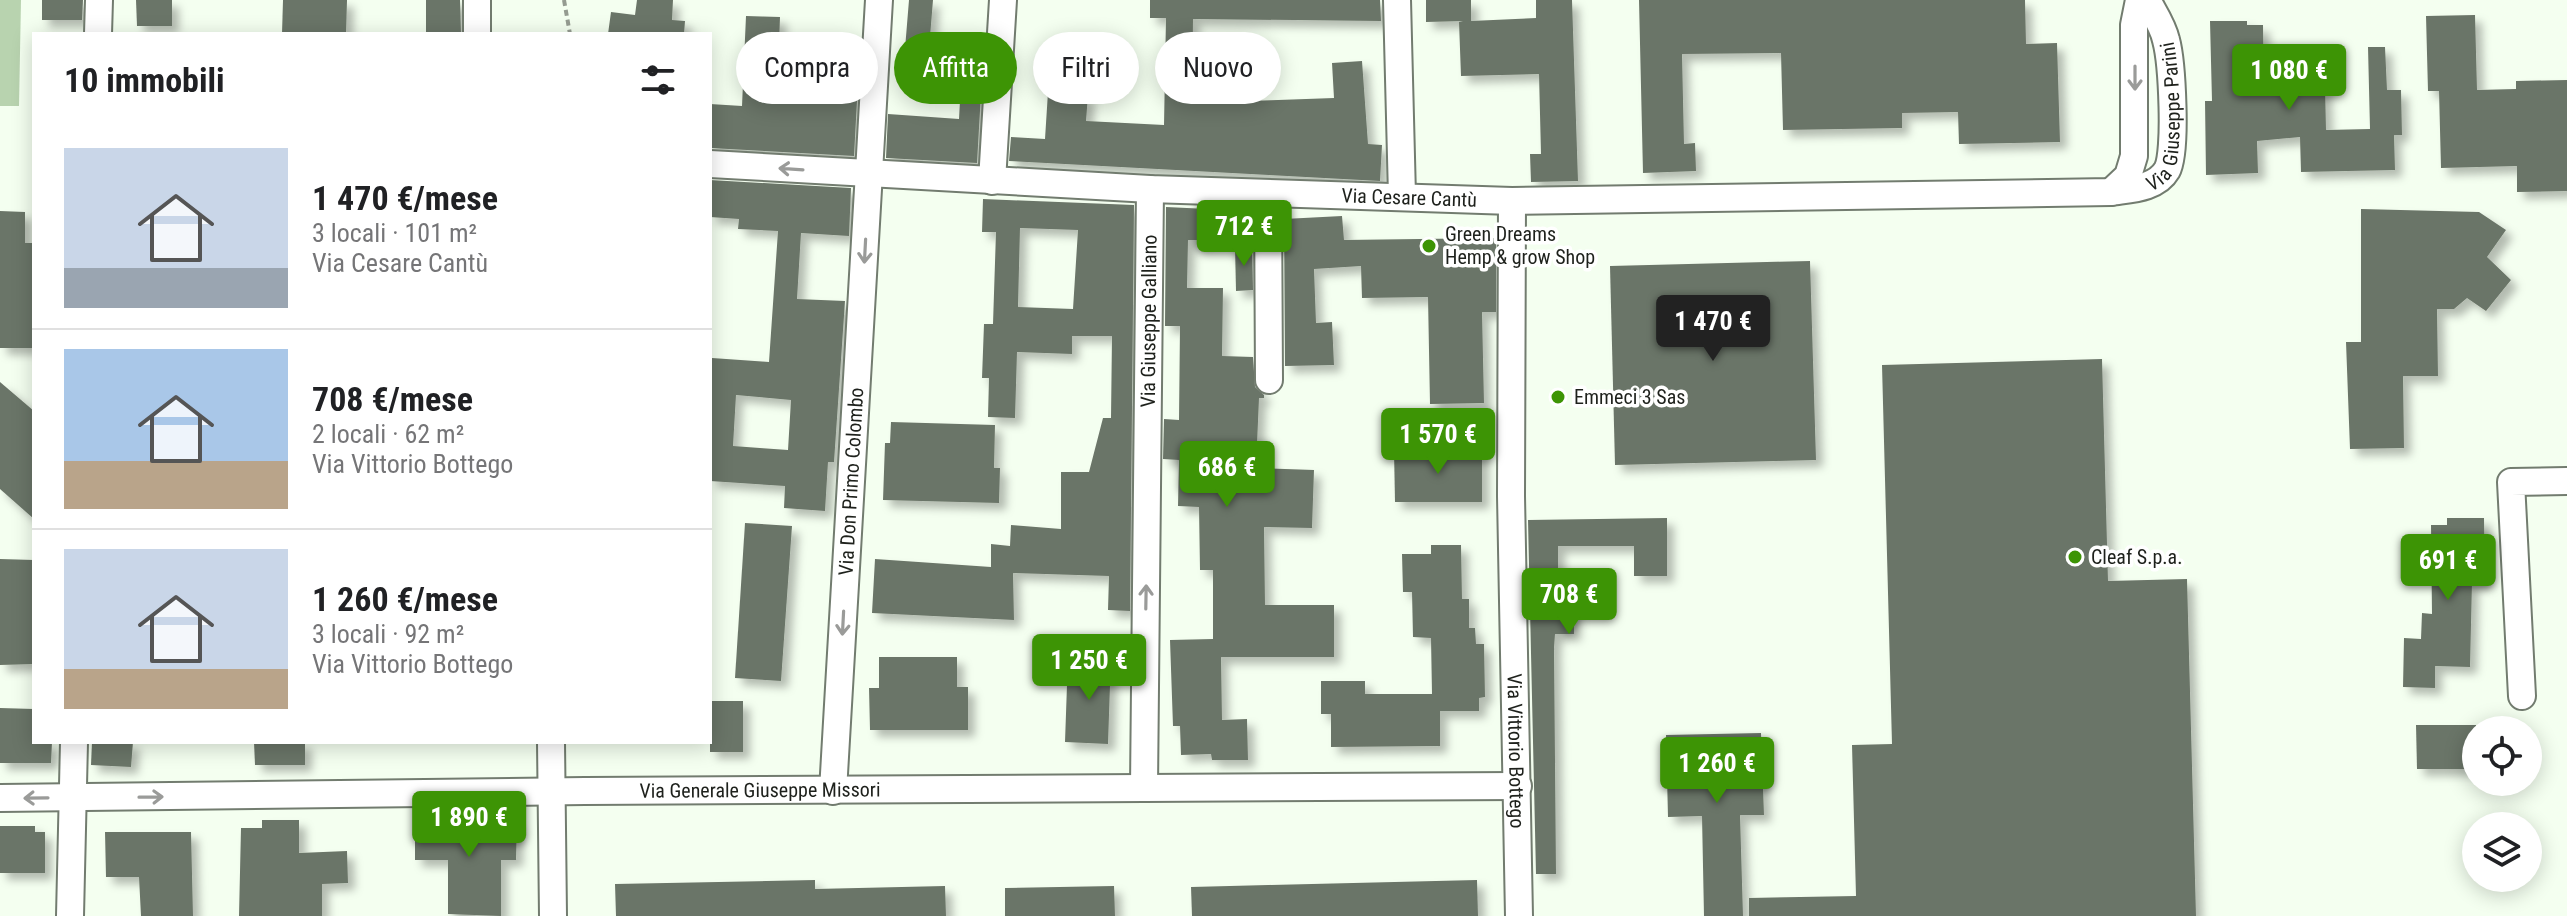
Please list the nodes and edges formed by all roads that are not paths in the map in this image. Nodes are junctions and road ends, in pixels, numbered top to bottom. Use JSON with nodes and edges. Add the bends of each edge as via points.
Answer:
{"nodes":[{"id":1,"x":99,"y":0,"type":"edge"},
{"id":2,"x":477,"y":0,"type":"edge"},
{"id":3,"x":879,"y":0,"type":"edge"},
{"id":4,"x":1003,"y":0,"type":"edge"},
{"id":5,"x":1397,"y":0,"type":"edge"},
{"id":6,"x":2139,"y":0,"type":"edge"},
{"id":7,"x":2147,"y":0,"type":"edge"},
{"id":8,"x":98,"y":32,"type":"edge"},
{"id":9,"x":477,"y":32,"type":"edge"},
{"id":10,"x":712,"y":164,"type":"edge"},
{"id":11,"x":869,"y":174,"type":"junction"},
{"id":12,"x":992,"y":181,"type":"junction"},
{"id":13,"x":1150,"y":189,"type":"junction"},
{"id":14,"x":2111,"y":192,"type":"junction"},
{"id":15,"x":1268,"y":194,"type":"junction"},
{"id":16,"x":1402,"y":196,"type":"junction"},
{"id":17,"x":1512,"y":201,"type":"junction"},
{"id":18,"x":1269,"y":380,"type":"dead end"},
{"id":19,"x":2567,"y":481,"type":"edge"},
{"id":20,"x":2522,"y":696,"type":"dead end"},
{"id":21,"x":74,"y":744,"type":"edge"},
{"id":22,"x":551,"y":744,"type":"edge"},
{"id":23,"x":1518,"y":786,"type":"junction"},
{"id":24,"x":1144,"y":787,"type":"junction"},
{"id":25,"x":833,"y":791,"type":"junction"},
{"id":26,"x":550,"y":792,"type":"junction"},
{"id":27,"x":73,"y":797,"type":"junction"},
{"id":28,"x":0,"y":798,"type":"edge"},
{"id":29,"x":70,"y":916,"type":"edge"},
{"id":30,"x":553,"y":916,"type":"edge"},
{"id":31,"x":1519,"y":916,"type":"edge"}],
"edges":[{"from":1,"to":8,"type":"street"},
{"from":2,"to":9,"type":"street"},
{"from":3,"to":11,"type":"street","name":"Via Don Primo Colombo"},
{"from":4,"to":12,"type":"street"},
{"from":5,"to":16,"type":"street"},
{"from":6,"to":14,"type":"street","name":"Via Giuseppe Parini","one_way":true,"via":[[2134,25],[2134,156],[2128,176]]},
{"from":7,"to":14,"type":"street","name":"Via Giuseppe Parini","via":[[2166,38],[2171,154],[2166,171],[2151,185]]},
{"from":11,"to":10,"type":"street","name":"Via Cesare Cantù","one_way":true},
{"from":11,"to":12,"type":"street","name":"Via Cesare Cantù"},
{"from":11,"to":25,"type":"street","name":"Via Don Primo Colombo","one_way":true},
{"from":12,"to":13,"type":"street","name":"Via Cesare Cantù"},
{"from":13,"to":15,"type":"street","name":"Via Cesare Cantù"},
{"from":24,"to":13,"type":"street","name":"Via Giuseppe Galliano","one_way":true},
{"from":14,"to":17,"type":"street","name":"Via Cesare Cantù"},
{"from":15,"to":16,"type":"street","name":"Via Cesare Cantù"},
{"from":15,"to":18,"type":"street"},
{"from":16,"to":17,"type":"street","name":"Via Cesare Cantù"},
{"from":17,"to":23,"type":"street","name":"Via Vittorio Bottego","via":[[1511,496]]},
{"from":19,"to":20,"type":"street","via":[[2511,482]]},
{"from":21,"to":27,"type":"street"},
{"from":22,"to":26,"type":"street"},
{"from":23,"to":24,"type":"street","name":"Via Generale Giuseppe Missori"},
{"from":23,"to":31,"type":"street","name":"Via Vittorio Bottego"},
{"from":24,"to":25,"type":"street","name":"Via Generale Giuseppe Missori"},
{"from":25,"to":26,"type":"street","name":"Via Generale Giuseppe Missori"},
{"from":27,"to":26,"type":"street","name":"Via Generale Giuseppe Missori","one_way":true},
{"from":26,"to":30,"type":"street"},
{"from":27,"to":28,"type":"street","name":"Via Generale Giuseppe Missori","one_way":true},
{"from":27,"to":29,"type":"street"}]}
